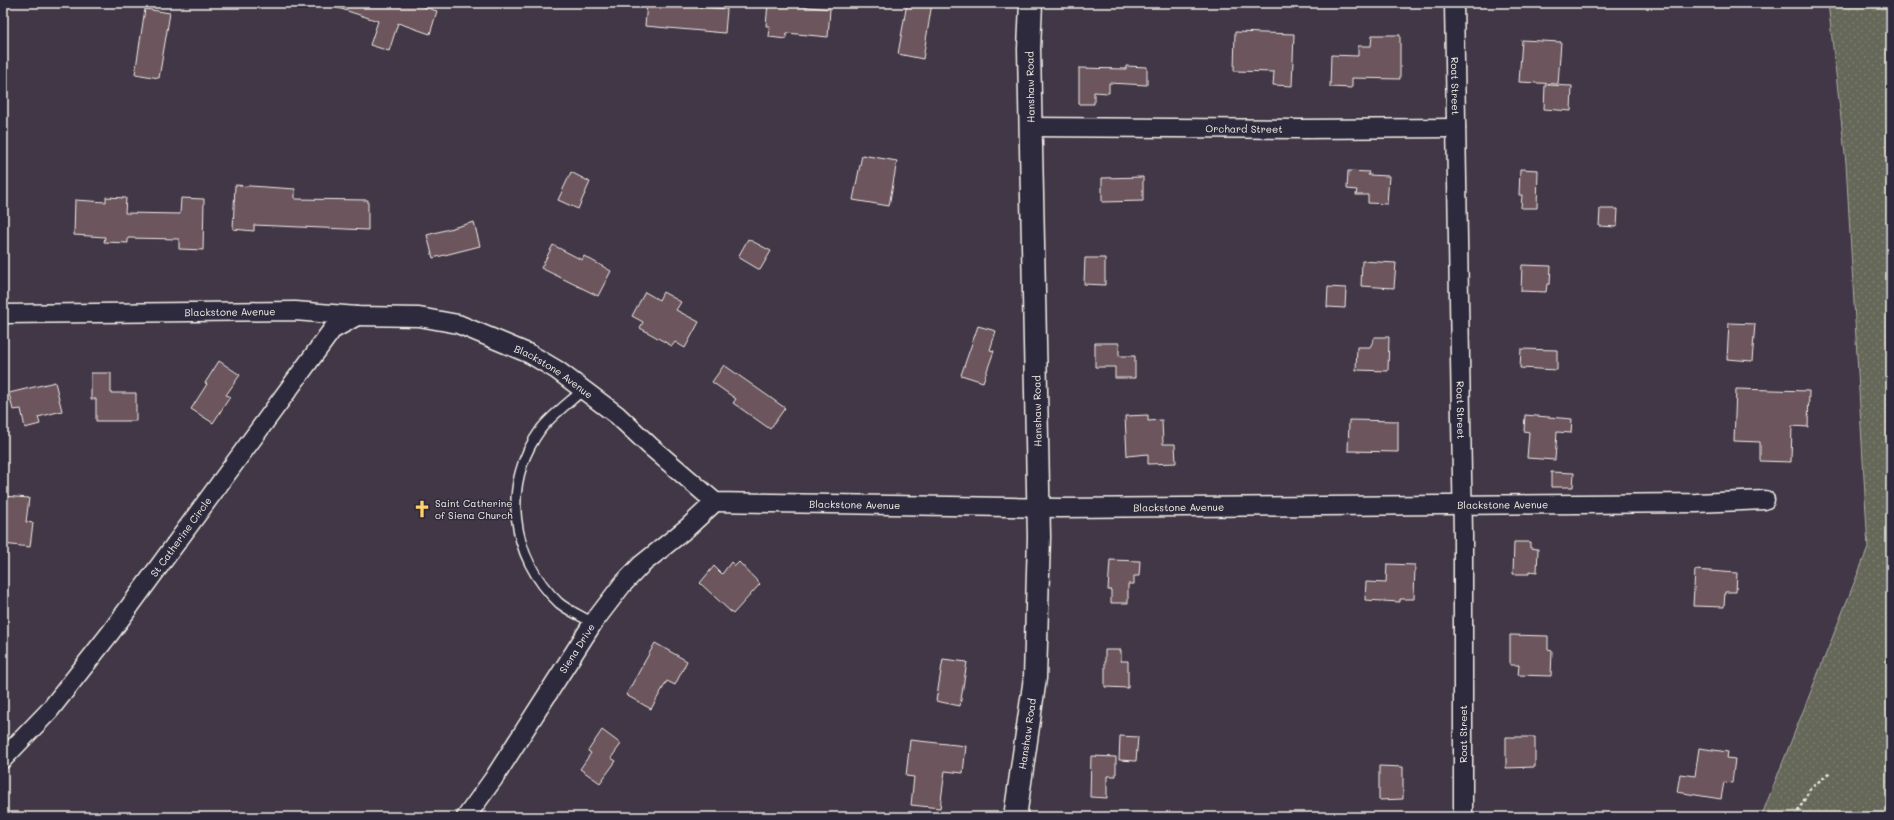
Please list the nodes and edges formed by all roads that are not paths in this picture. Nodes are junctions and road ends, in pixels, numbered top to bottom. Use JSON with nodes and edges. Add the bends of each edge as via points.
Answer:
{"nodes":[{"id":1,"x":1031,"y":3,"type":"edge"},
{"id":2,"x":1454,"y":3,"type":"edge"},
{"id":3,"x":1031,"y":127,"type":"junction"},
{"id":4,"x":1456,"y":128,"type":"junction"},
{"id":5,"x":3,"y":314,"type":"edge"},
{"id":6,"x":357,"y":316,"type":"junction"},
{"id":7,"x":584,"y":389,"type":"junction"},
{"id":8,"x":1765,"y":500,"type":"dead end"},
{"id":9,"x":715,"y":502,"type":"junction"},
{"id":10,"x":1462,"y":505,"type":"junction"},
{"id":11,"x":1038,"y":508,"type":"junction"},
{"id":12,"x":593,"y":623,"type":"junction"},
{"id":13,"x":3,"y":759,"type":"edge"},
{"id":14,"x":466,"y":817,"type":"edge"},
{"id":15,"x":1015,"y":817,"type":"edge"},
{"id":16,"x":1463,"y":817,"type":"edge"}],
"edges":[{"from":1,"to":3,"type":"street","name":"Hanshaw Road"},
{"from":2,"to":4,"type":"street","name":"Roat Street"},
{"from":3,"to":4,"type":"street","name":"Orchard Street"},
{"from":3,"to":11,"type":"street","name":"Hanshaw Road"},
{"from":4,"to":10,"type":"street","name":"Roat Street"},
{"from":5,"to":6,"type":"street","name":"Blackstone Avenue","via":[[295,311]]},
{"from":6,"to":7,"type":"street","name":"Blackstone Avenue","via":[[419,317],[458,324],[530,354]]},
{"from":6,"to":13,"type":"street","name":"St Catherine Circle","via":[[332,330],[111,632],[49,712]]},
{"from":7,"to":9,"type":"street","name":"Blackstone Avenue"},
{"from":7,"to":12,"type":"lane","via":[[542,428],[523,462],[515,500],[519,539],[534,574],[560,603]]},
{"from":8,"to":10,"type":"street","name":"Blackstone Avenue"},
{"from":9,"to":11,"type":"street","name":"Blackstone Avenue"},
{"from":9,"to":12,"type":"street","name":"Siena Drive","via":[[688,528],[641,565]]},
{"from":10,"to":11,"type":"street","name":"Blackstone Avenue"},
{"from":10,"to":16,"type":"street","name":"Roat Street"},
{"from":11,"to":15,"type":"street","name":"Hanshaw Road","via":[[1035,678]]},
{"from":12,"to":14,"type":"street","name":"Siena Drive","via":[[494,778]]}]}
